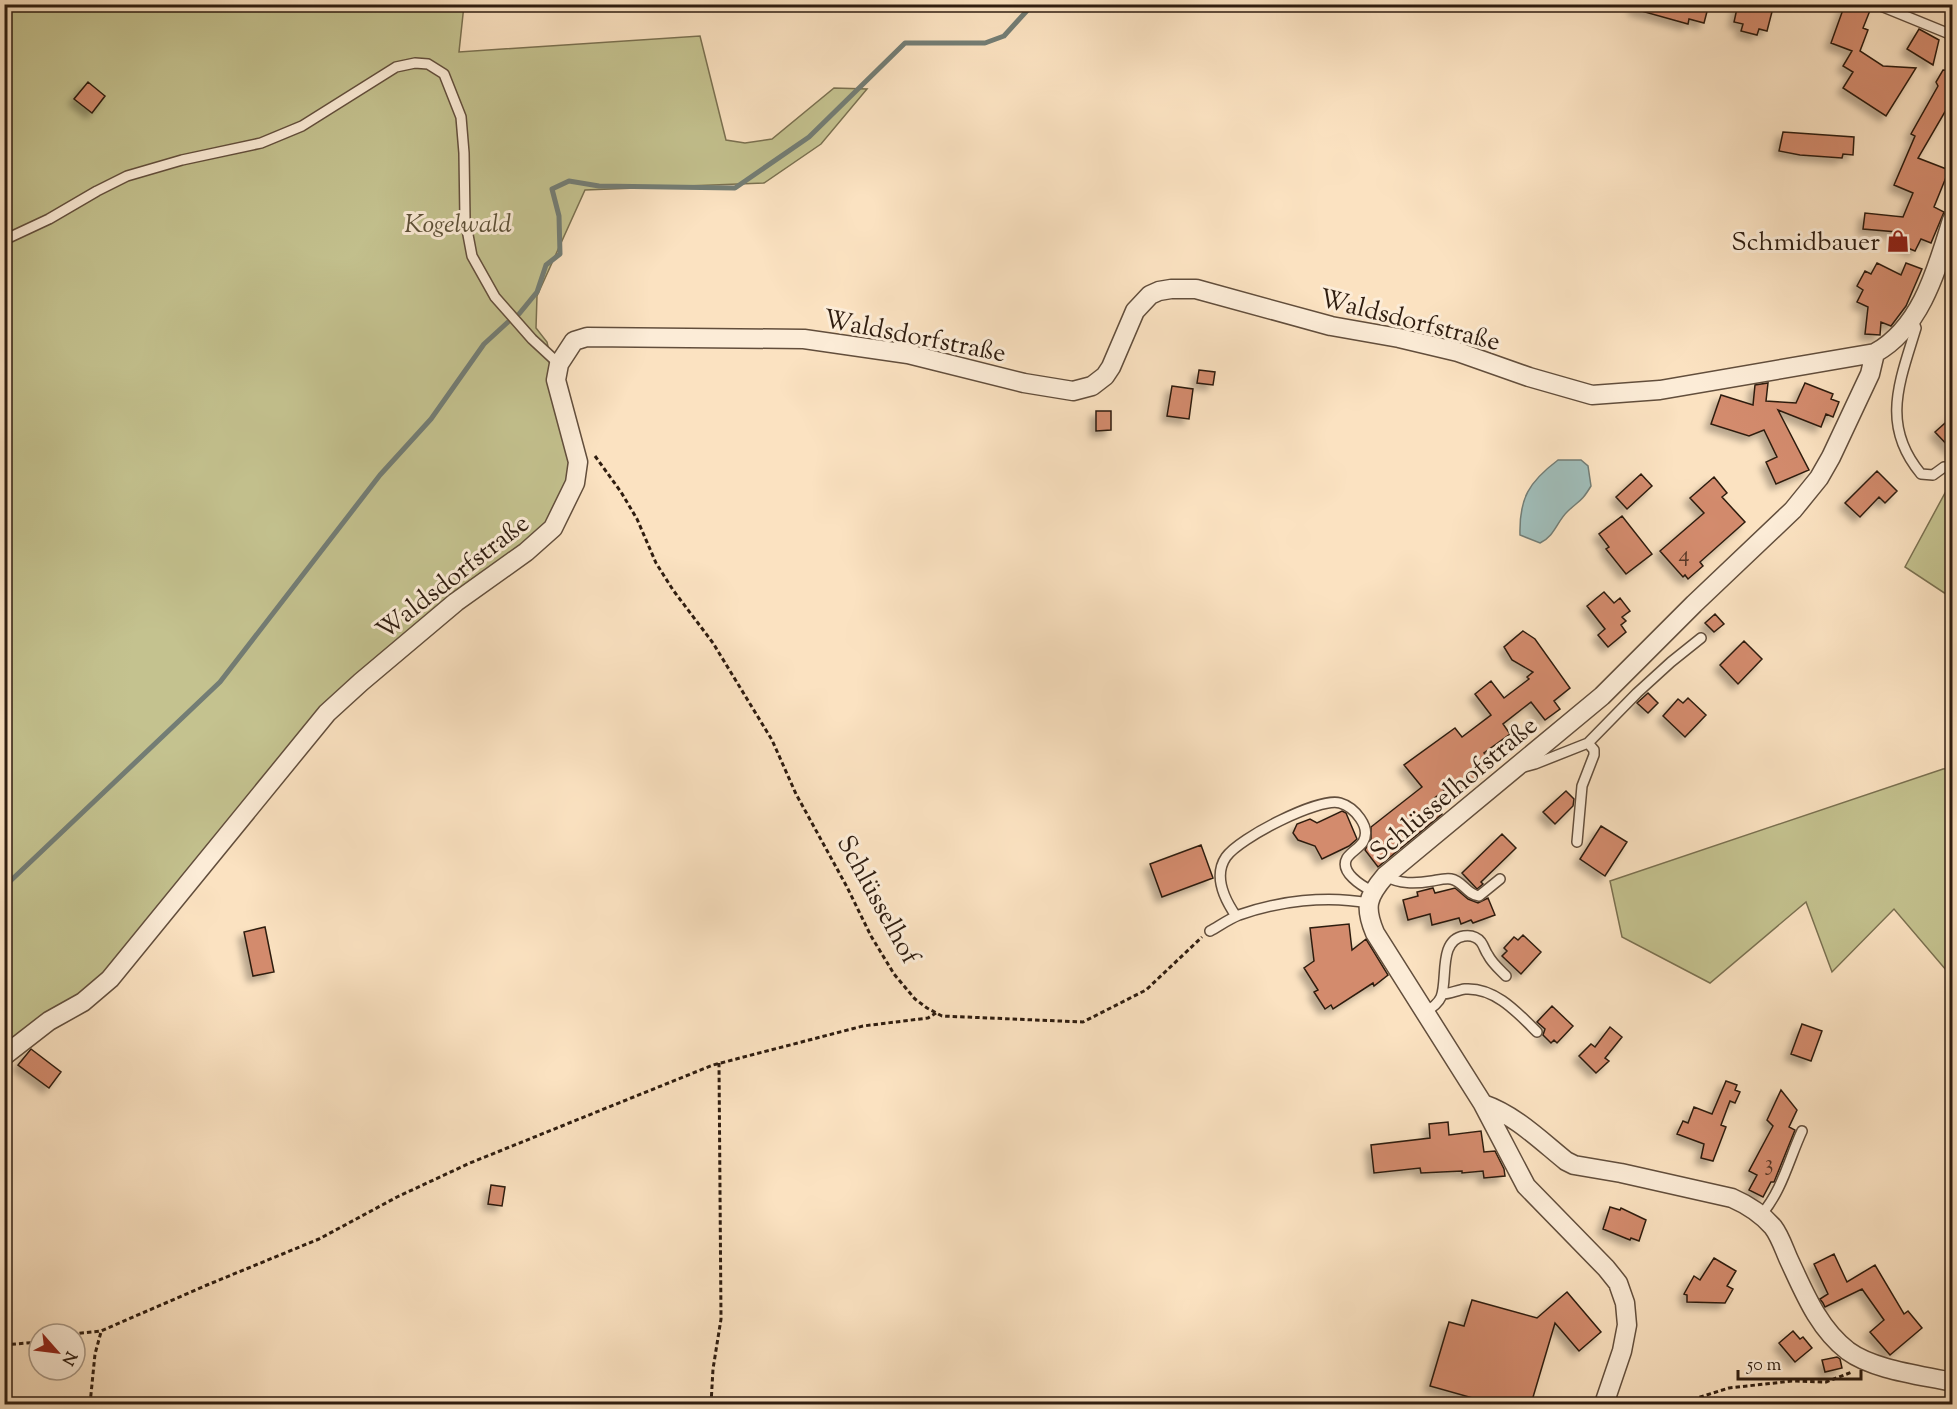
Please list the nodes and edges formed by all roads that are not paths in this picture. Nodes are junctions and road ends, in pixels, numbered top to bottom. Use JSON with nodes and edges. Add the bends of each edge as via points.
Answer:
{"nodes":[{"id":1,"x":1878,"y":5,"type":"edge"},
{"id":2,"x":1953,"y":35,"type":"edge"},
{"id":3,"x":1953,"y":220,"type":"edge"},
{"id":4,"x":4,"y":240,"type":"edge"},
{"id":5,"x":1912,"y":317,"type":"junction"},
{"id":6,"x":1875,"y":353,"type":"junction"},
{"id":7,"x":559,"y":364,"type":"junction"},
{"id":8,"x":1944,"y":467,"type":"dead end"},
{"id":9,"x":1701,"y":638,"type":"dead end"},
{"id":10,"x":1588,"y":742,"type":"junction"},
{"id":11,"x":1516,"y":767,"type":"junction"},
{"id":12,"x":1578,"y":842,"type":"dead end"},
{"id":13,"x":1385,"y":876,"type":"junction"},
{"id":14,"x":1500,"y":879,"type":"dead end"},
{"id":15,"x":1370,"y":897,"type":"junction"},
{"id":16,"x":1236,"y":916,"type":"junction"},
{"id":17,"x":1209,"y":931,"type":"road end"},
{"id":18,"x":1506,"y":976,"type":"dead end"},
{"id":19,"x":1442,"y":994,"type":"junction"},
{"id":20,"x":1425,"y":1012,"type":"junction"},
{"id":21,"x":1537,"y":1032,"type":"dead end"},
{"id":22,"x":4,"y":1056,"type":"edge"},
{"id":23,"x":1483,"y":1104,"type":"junction"},
{"id":24,"x":1802,"y":1131,"type":"dead end"},
{"id":25,"x":1761,"y":1215,"type":"junction"},
{"id":26,"x":1953,"y":1382,"type":"edge"},
{"id":27,"x":1604,"y":1404,"type":"edge"}],
"edges":[{"from":1,"to":2,"type":"lane"},
{"from":3,"to":5,"type":"street","name":"Waldsdorfstraße","via":[[1928,290]]},
{"from":4,"to":7,"type":"lane","via":[[128,176],[261,143],[302,126],[396,67],[428,64],[444,74],[461,117],[465,219],[472,256],[495,297]]},
{"from":5,"to":6,"type":"street","name":"Waldsdorfstraße","via":[[1889,345]]},
{"from":5,"to":8,"type":"lane","via":[[1916,328],[1897,389],[1901,444],[1921,474],[1933,475]]},
{"from":6,"to":7,"type":"street","name":"Waldsdorfstraße","via":[[1660,390],[1592,395],[1458,352],[1331,326],[1196,289],[1171,289],[1150,295],[1135,311],[1105,376],[1092,386],[1073,391],[908,354],[804,339],[587,337],[574,341]]},
{"from":6,"to":11,"type":"street","name":"Schlüsselhofstraße","via":[[1870,374],[1808,494],[1602,696]]},
{"from":7,"to":22,"type":"street","name":"Waldsdorfstraße","via":[[556,380],[578,462],[575,483],[553,528],[456,602],[327,713],[110,979],[84,1002],[49,1021]]},
{"from":9,"to":10,"type":"lane"},
{"from":10,"to":11,"type":"lane","via":[[1535,764]]},
{"from":10,"to":12,"type":"lane","via":[[1594,755],[1582,786]]},
{"from":11,"to":13,"type":"street","name":"Schlüsselhofstraße"},
{"from":13,"to":14,"type":"lane","via":[[1405,883],[1451,879],[1479,896]]},
{"from":13,"to":15,"type":"street","name":"Schlüsselhofstraße"},
{"from":15,"to":16,"type":"lane","via":[[1319,898]]},
{"from":15,"to":16,"type":"lane","via":[[1346,869],[1345,862],[1362,843],[1365,828],[1350,808],[1330,802],[1269,826],[1227,856],[1220,881]]},
{"from":15,"to":20,"type":"street","via":[[1370,921],[1375,933]]},
{"from":16,"to":17,"type":"lane"},
{"from":18,"to":19,"type":"lane","via":[[1481,942],[1475,937],[1460,937],[1453,942],[1444,963]]},
{"from":19,"to":20,"type":"lane","via":[[1437,1004]]},
{"from":19,"to":21,"type":"lane","via":[[1464,989],[1494,996]]},
{"from":20,"to":23,"type":"street"},
{"from":23,"to":25,"type":"street","via":[[1512,1118],[1574,1165],[1732,1198]]},
{"from":23,"to":27,"type":"street","via":[[1526,1186],[1617,1283],[1628,1325]]},
{"from":24,"to":25,"type":"lane","via":[[1790,1164]]},
{"from":25,"to":26,"type":"street","via":[[1778,1236],[1811,1309],[1848,1351],[1883,1366]]}]}
